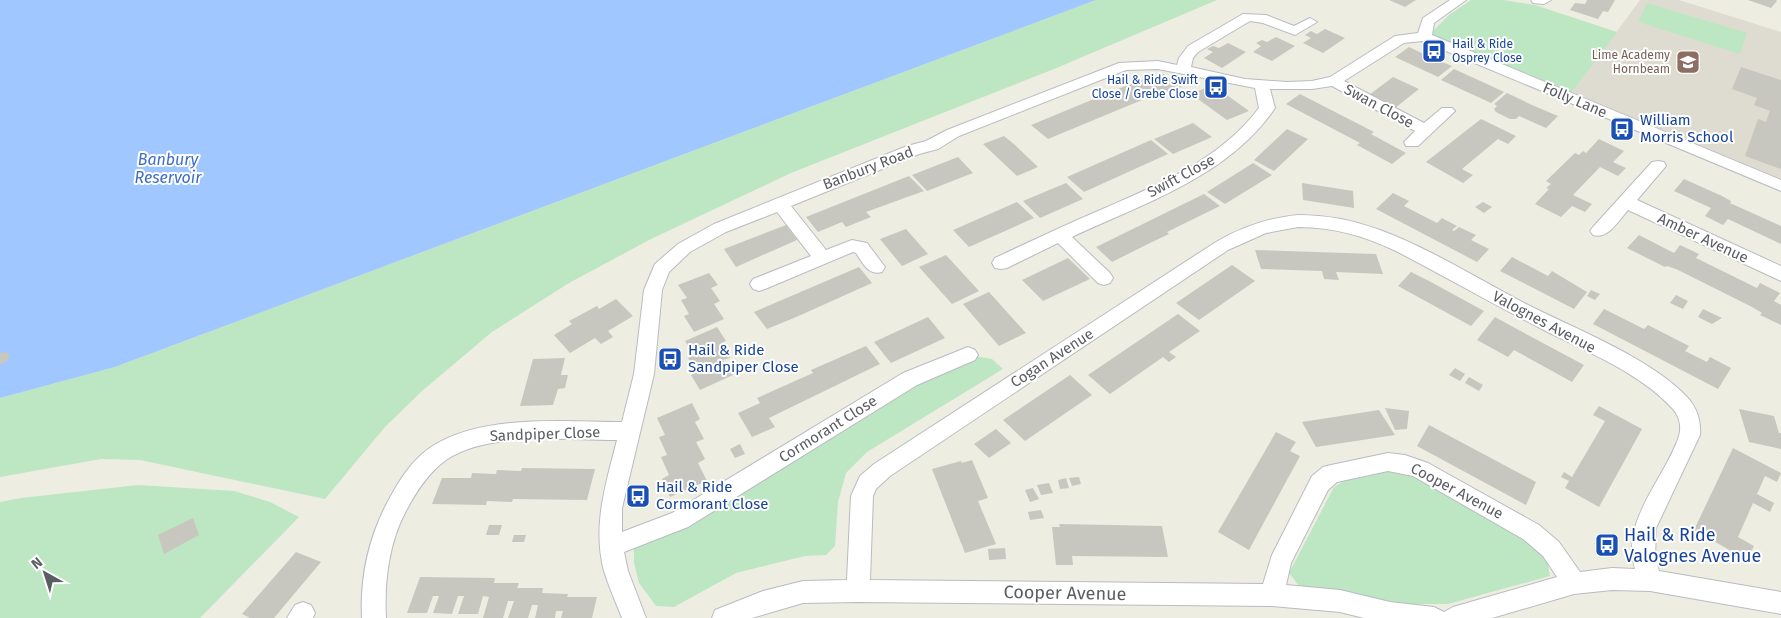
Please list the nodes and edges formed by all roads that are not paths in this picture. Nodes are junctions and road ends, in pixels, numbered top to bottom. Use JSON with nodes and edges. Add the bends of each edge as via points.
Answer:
{"nodes":[{"id":1,"x":1459,"y":0,"type":"edge"},
{"id":2,"x":1538,"y":0,"type":"edge"},
{"id":3,"x":1544,"y":0,"type":"edge"},
{"id":4,"x":1310,"y":22,"type":"dead end"},
{"id":5,"x":1424,"y":37,"type":"junction"},
{"id":6,"x":1183,"y":69,"type":"junction"},
{"id":7,"x":1334,"y":81,"type":"junction"},
{"id":8,"x":1262,"y":85,"type":"junction"},
{"id":9,"x":1447,"y":111,"type":"dead end"},
{"id":10,"x":1424,"y":130,"type":"junction"},
{"id":11,"x":1412,"y":142,"type":"dead end"},
{"id":12,"x":1658,"y":166,"type":"dead end"},
{"id":13,"x":1781,"y":186,"type":"edge"},
{"id":14,"x":1626,"y":202,"type":"junction"},
{"id":15,"x":779,"y":203,"type":"junction"},
{"id":16,"x":1600,"y":231,"type":"dead end"},
{"id":17,"x":1060,"y":235,"type":"junction"},
{"id":18,"x":1222,"y":246,"type":"joint"},
{"id":19,"x":822,"y":258,"type":"junction"},
{"id":20,"x":1002,"y":263,"type":"dead end"},
{"id":21,"x":876,"y":267,"type":"dead end"},
{"id":22,"x":1781,"y":274,"type":"edge"},
{"id":23,"x":1104,"y":278,"type":"dead end"},
{"id":24,"x":759,"y":284,"type":"dead end"},
{"id":25,"x":968,"y":355,"type":"dead end"},
{"id":26,"x":629,"y":431,"type":"junction"},
{"id":27,"x":611,"y":546,"type":"junction"},
{"id":28,"x":1650,"y":580,"type":"junction"},
{"id":29,"x":1574,"y":583,"type":"junction"},
{"id":30,"x":858,"y":591,"type":"junction"},
{"id":31,"x":1272,"y":595,"type":"junction"},
{"id":32,"x":1781,"y":603,"type":"edge"},
{"id":33,"x":374,"y":618,"type":"edge"},
{"id":34,"x":634,"y":618,"type":"edge"},
{"id":35,"x":724,"y":618,"type":"edge"},
{"id":36,"x":1434,"y":618,"type":"edge"},
{"id":37,"x":1453,"y":618,"type":"edge"}],
"edges":[{"from":1,"to":5,"type":"street","via":[[1428,22]]},
{"from":2,"to":3,"type":"street"},
{"from":4,"to":6,"type":"street","via":[[1295,31],[1257,17],[1241,20],[1193,50]]},
{"from":5,"to":7,"type":"street","name":"Banbury Road","via":[[1400,38]]},
{"from":5,"to":13,"type":"street","name":"Folly Lane"},
{"from":6,"to":8,"type":"street","name":"Banbury Road"},
{"from":6,"to":15,"type":"street","name":"Banbury Road","via":[[1140,64],[1124,66],[953,133],[932,145]]},
{"from":7,"to":8,"type":"street","name":"Banbury Road","via":[[1312,85]]},
{"from":7,"to":10,"type":"street","name":"Swan Close"},
{"from":8,"to":17,"type":"street","name":"Swift Close","via":[[1267,108],[1259,121],[1219,157],[1182,178]]},
{"from":9,"to":10,"type":"street","name":"Swan Close"},
{"from":10,"to":11,"type":"street","name":"Swan Close"},
{"from":12,"to":14,"type":"street"},
{"from":14,"to":16,"type":"street"},
{"from":14,"to":22,"type":"street","name":"Amber Avenue"},
{"from":15,"to":19,"type":"street"},
{"from":15,"to":26,"type":"street","name":"Banbury Road","via":[[693,242],[661,269],[653,290],[644,374]]},
{"from":17,"to":20,"type":"street","name":"Swift Close"},
{"from":17,"to":23,"type":"street"},
{"from":18,"to":28,"type":"street","name":"Valognes Avenue","via":[[1246,232],[1269,224],[1298,221],[1326,222],[1373,234],[1392,241],[1657,383],[1679,402],[1691,419],[1690,435],[1646,528],[1643,558]]},
{"from":18,"to":30,"type":"street","name":"Cogan Avenue","via":[[882,470],[868,484],[862,496]]},
{"from":19,"to":21,"type":"street","via":[[858,246]]},
{"from":19,"to":24,"type":"street"},
{"from":25,"to":27,"type":"street","name":"Cormorant Close","via":[[910,379],[680,520]]},
{"from":26,"to":27,"type":"street","name":"Banbury Road","via":[[611,508]]},
{"from":26,"to":33,"type":"street","name":"Sandpiper Close","via":[[514,432],[468,439],[447,448],[418,472],[402,495],[385,531],[375,584]]},
{"from":27,"to":34,"type":"street","name":"Banbury Road","via":[[616,571]]},
{"from":28,"to":29,"type":"street"},
{"from":28,"to":32,"type":"street"},
{"from":29,"to":31,"type":"street","name":"Cooper Avenue","via":[[1551,550],[1531,532],[1420,469],[1388,462],[1331,474],[1320,483],[1280,562]]},
{"from":29,"to":37,"type":"street"},
{"from":30,"to":31,"type":"street","name":"Cooper Avenue"},
{"from":30,"to":35,"type":"street","name":"Cooper Avenue","via":[[803,592],[763,602]]},
{"from":31,"to":36,"type":"street","name":"Cooper Avenue","via":[[1340,601],[1390,613]]}]}
